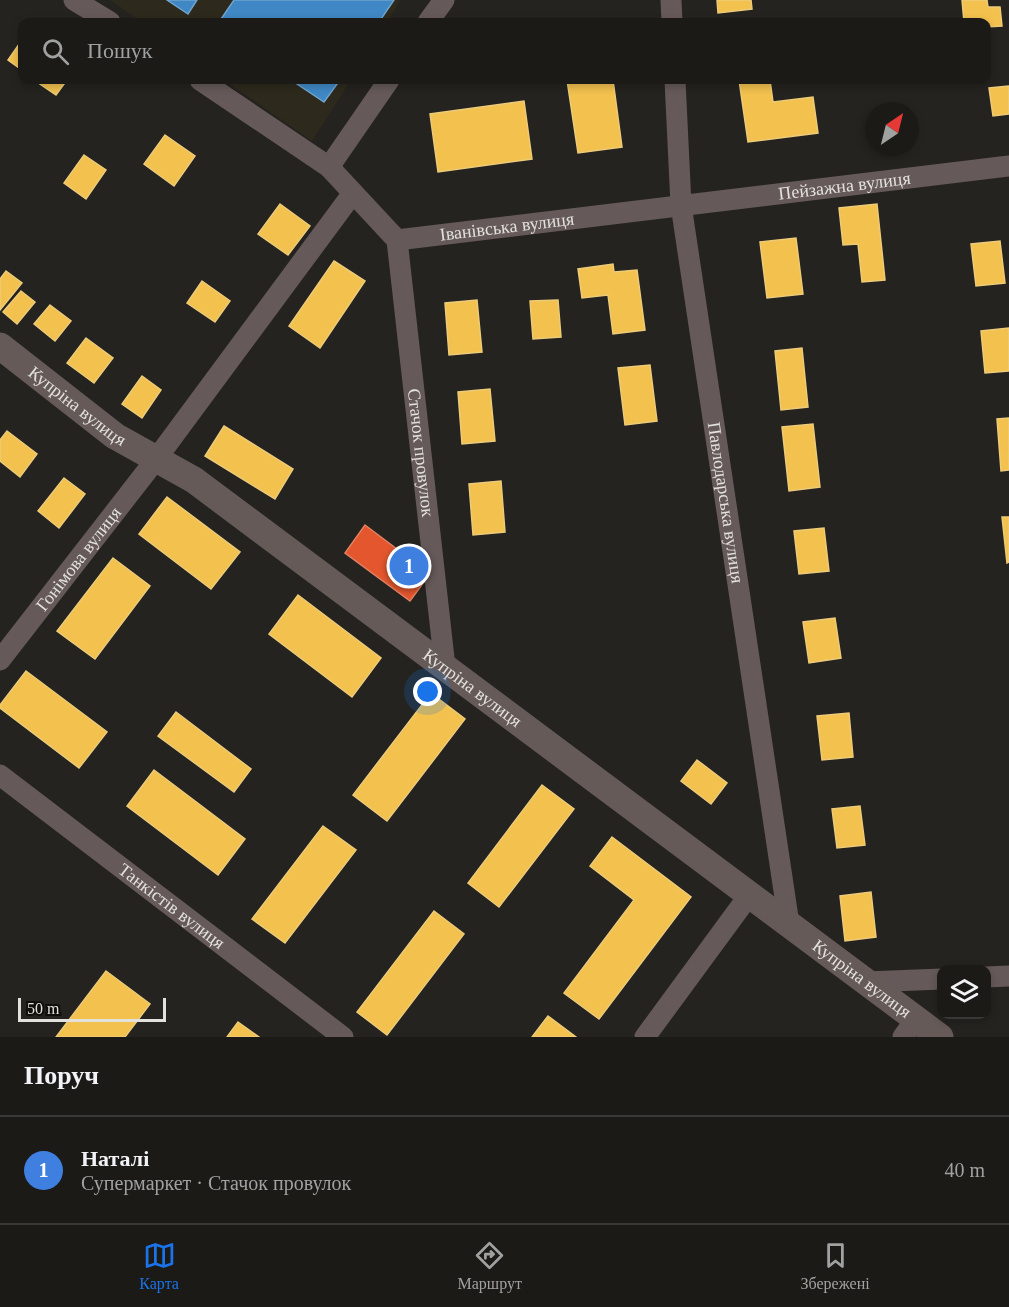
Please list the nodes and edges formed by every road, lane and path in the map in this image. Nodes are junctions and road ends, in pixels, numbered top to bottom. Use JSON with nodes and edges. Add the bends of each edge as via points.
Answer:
{"nodes":[{"id":1,"x":74,"y":0,"type":"edge"},
{"id":2,"x":444,"y":0,"type":"edge"},
{"id":3,"x":671,"y":0,"type":"edge"},
{"id":4,"x":103,"y":18,"type":"edge"},
{"id":5,"x":431,"y":18,"type":"edge"},
{"id":6,"x":672,"y":18,"type":"edge"},
{"id":7,"x":206,"y":84,"type":"edge"},
{"id":8,"x":386,"y":84,"type":"edge"},
{"id":9,"x":675,"y":84,"type":"edge"},
{"id":10,"x":1009,"y":166,"type":"edge"},
{"id":11,"x":329,"y":167,"type":"junction"},
{"id":12,"x":353,"y":193,"type":"junction"},
{"id":13,"x":681,"y":205,"type":"junction"},
{"id":14,"x":397,"y":240,"type":"junction"},
{"id":15,"x":0,"y":346,"type":"edge"},
{"id":16,"x":157,"y":458,"type":"junction"},
{"id":17,"x":0,"y":660,"type":"edge"},
{"id":18,"x":445,"y":667,"type":"junction"},
{"id":19,"x":0,"y":775,"type":"edge"},
{"id":20,"x":750,"y":894,"type":"junction"},
{"id":21,"x":789,"y":924,"type":"junction"},
{"id":22,"x":1009,"y":976,"type":"edge"},
{"id":23,"x":991,"y":977,"type":"edge"},
{"id":24,"x":937,"y":979,"type":"edge"},
{"id":25,"x":866,"y":982,"type":"junction"},
{"id":26,"x":909,"y":1028,"type":"edge"},
{"id":27,"x":343,"y":1037,"type":"edge"},
{"id":28,"x":645,"y":1037,"type":"edge"},
{"id":29,"x":940,"y":1037,"type":"edge"}],
"edges":[{"from":1,"to":4,"type":"street"},
{"from":2,"to":5,"type":"street"},
{"from":3,"to":6,"type":"street"},
{"from":7,"to":11,"type":"street"},
{"from":8,"to":11,"type":"street"},
{"from":9,"to":13,"type":"street","name":"Павлодарська вулиця"},
{"from":10,"to":13,"type":"street","name":"Пейзажна вулиця"},
{"from":11,"to":12,"type":"street"},
{"from":12,"to":14,"type":"street"},
{"from":12,"to":16,"type":"street"},
{"from":13,"to":14,"type":"street","name":"Іванівська вулиця"},
{"from":13,"to":21,"type":"street","name":"Павлодарська вулиця"},
{"from":14,"to":18,"type":"street","name":"Стачок провулок"},
{"from":15,"to":16,"type":"main road","name":"Купріна вулиця","via":[[115,436]]},
{"from":16,"to":17,"type":"street","name":"Гонімова вулиця"},
{"from":16,"to":18,"type":"main road","name":"Купріна вулиця","via":[[194,480]]},
{"from":18,"to":20,"type":"main road","name":"Купріна вулиця"},
{"from":19,"to":27,"type":"street","name":"Танкістів вулиця"},
{"from":20,"to":21,"type":"main road","name":"Купріна вулиця"},
{"from":20,"to":28,"type":"street"},
{"from":21,"to":25,"type":"main road","name":"Купріна вулиця"},
{"from":22,"to":23,"type":"street"},
{"from":24,"to":25,"type":"street"},
{"from":25,"to":26,"type":"main road","name":"Купріна вулиця"},
{"from":26,"to":29,"type":"main road","name":"Купріна вулиця"}]}
